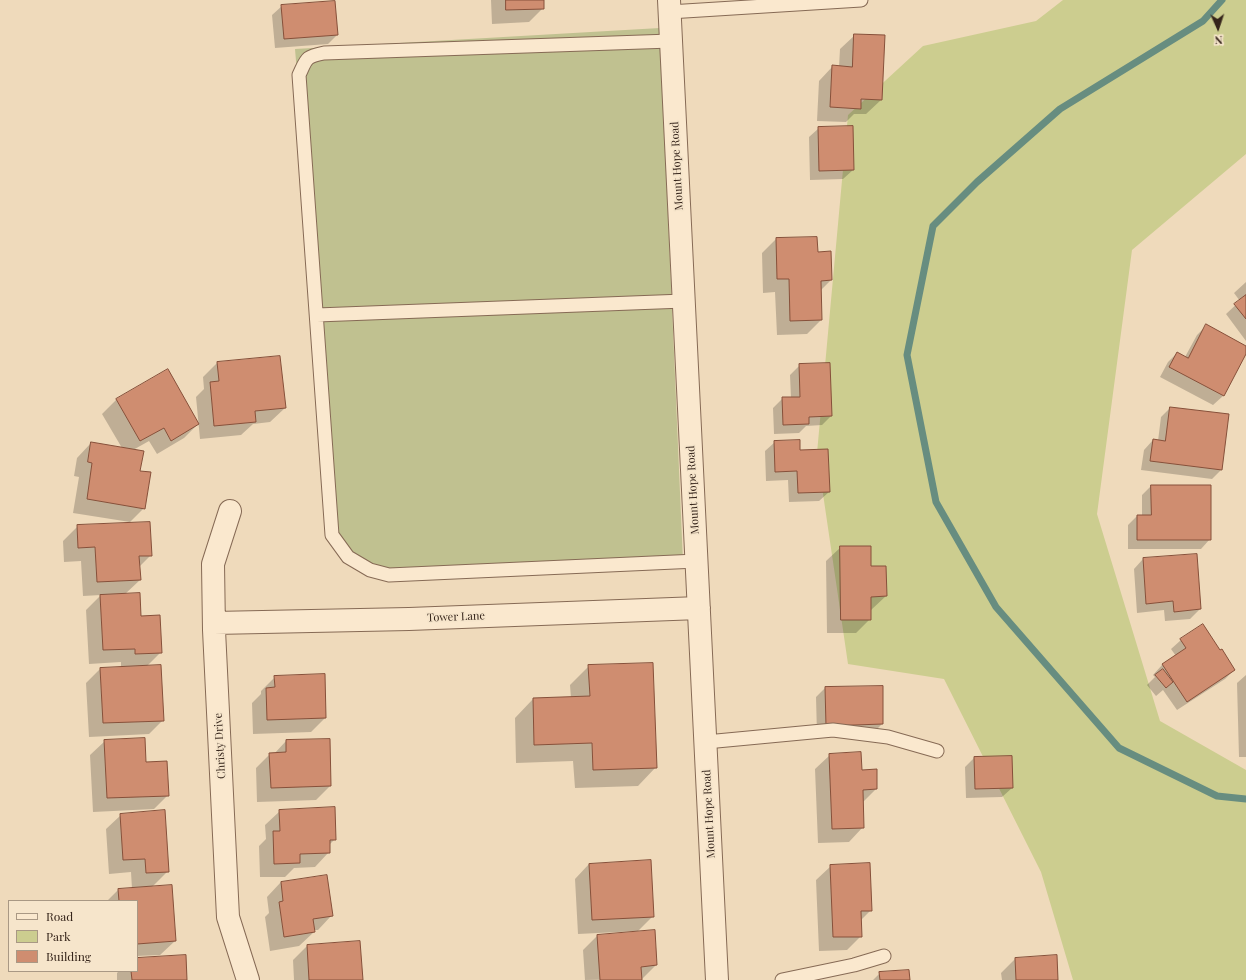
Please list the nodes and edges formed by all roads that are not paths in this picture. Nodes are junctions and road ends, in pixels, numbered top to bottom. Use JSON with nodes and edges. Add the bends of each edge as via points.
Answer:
{"nodes":[{"id":1,"x":861,"y":0,"type":"edge"},
{"id":2,"x":669,"y":6,"type":"edge"},
{"id":3,"x":671,"y":41,"type":"junction"},
{"id":4,"x":684,"y":301,"type":"junction"},
{"id":5,"x":317,"y":315,"type":"junction"},
{"id":6,"x":230,"y":511,"type":"dead end"},
{"id":7,"x":697,"y":561,"type":"junction"},
{"id":8,"x":699,"y":608,"type":"junction"},
{"id":9,"x":214,"y":623,"type":"junction"},
{"id":10,"x":706,"y":742,"type":"junction"},
{"id":11,"x":937,"y":752,"type":"dead end"},
{"id":12,"x":884,"y":956,"type":"dead end"},
{"id":13,"x":248,"y":980,"type":"edge"},
{"id":14,"x":717,"y":980,"type":"edge"},
{"id":15,"x":782,"y":980,"type":"edge"}],
"edges":[{"from":1,"to":2,"type":"lane"},
{"from":2,"to":3,"type":"street","name":"Mount Hope Road"},
{"from":3,"to":4,"type":"street","name":"Mount Hope Road"},
{"from":3,"to":5,"type":"lane","via":[[324,53],[310,56],[299,75]]},
{"from":4,"to":5,"type":"lane"},
{"from":4,"to":7,"type":"street","name":"Mount Hope Road"},
{"from":5,"to":7,"type":"lane","via":[[332,535],[348,557],[370,570],[389,575]]},
{"from":6,"to":9,"type":"street","name":"Christy Drive","via":[[213,564]]},
{"from":7,"to":8,"type":"street","name":"Mount Hope Road"},
{"from":8,"to":9,"type":"street","name":"Tower Lane","via":[[409,619]]},
{"from":8,"to":10,"type":"street","name":"Mount Hope Road"},
{"from":9,"to":13,"type":"street","name":"Christy Drive","via":[[228,917]]},
{"from":10,"to":11,"type":"lane","via":[[833,730],[888,737]]},
{"from":10,"to":14,"type":"street","name":"Mount Hope Road"},
{"from":12,"to":15,"type":"lane"}]}
